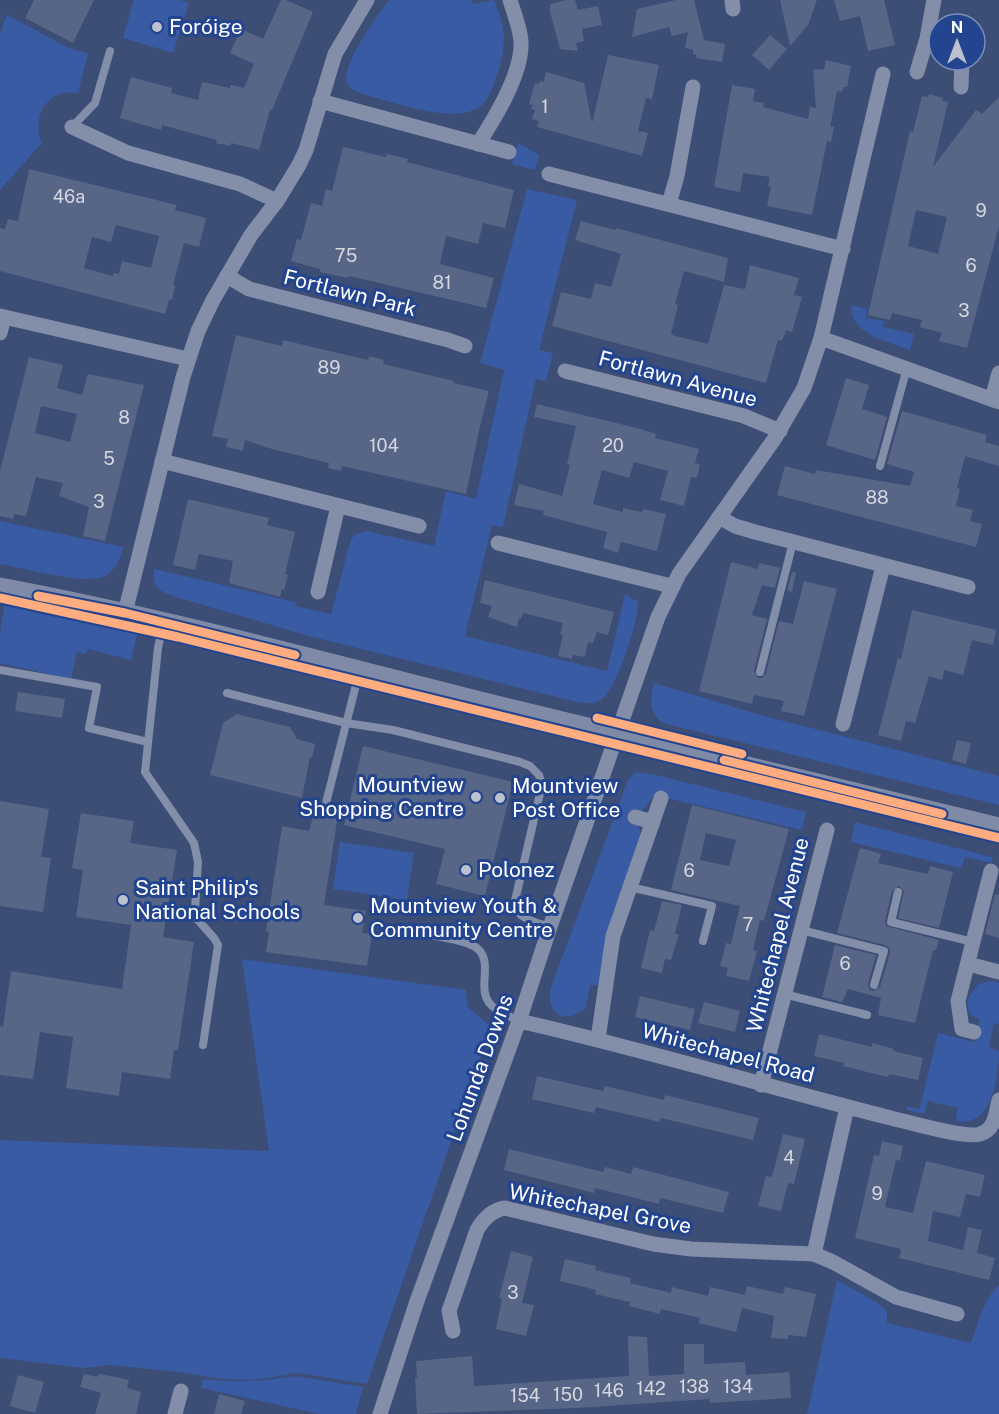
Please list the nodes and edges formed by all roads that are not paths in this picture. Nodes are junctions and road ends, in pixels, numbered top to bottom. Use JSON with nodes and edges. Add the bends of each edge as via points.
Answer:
{"nodes":[{"id":1,"x":367,"y":0,"type":"edge"},
{"id":2,"x":510,"y":0,"type":"edge"},
{"id":3,"x":110,"y":51,"type":"dead end"},
{"id":4,"x":927,"y":52,"type":"edge"},
{"id":5,"x":917,"y":72,"type":"dead end"},
{"id":6,"x":962,"y":72,"type":"edge"},
{"id":7,"x":883,"y":74,"type":"dead end"},
{"id":8,"x":693,"y":87,"type":"dead end"},
{"id":9,"x":961,"y":87,"type":"dead end"},
{"id":10,"x":320,"y":101,"type":"junction"},
{"id":11,"x":72,"y":127,"type":"joint"},
{"id":12,"x":478,"y":144,"type":"junction"},
{"id":13,"x":509,"y":152,"type":"dead end"},
{"id":14,"x":549,"y":174,"type":"dead end"},
{"id":15,"x":277,"y":201,"type":"junction"},
{"id":16,"x":669,"y":204,"type":"junction"},
{"id":17,"x":843,"y":249,"type":"junction"},
{"id":18,"x":227,"y":276,"type":"junction"},
{"id":19,"x":2,"y":316,"type":"edge"},
{"id":20,"x":0,"y":333,"type":"edge"},
{"id":21,"x":821,"y":338,"type":"junction"},
{"id":22,"x":465,"y":346,"type":"dead end"},
{"id":23,"x":188,"y":359,"type":"junction"},
{"id":24,"x":907,"y":368,"type":"junction"},
{"id":25,"x":565,"y":371,"type":"dead end"},
{"id":26,"x":999,"y":373,"type":"edge"},
{"id":27,"x":996,"y":401,"type":"edge"},
{"id":28,"x":780,"y":431,"type":"junction"},
{"id":29,"x":162,"y":461,"type":"junction"},
{"id":30,"x":880,"y":466,"type":"dead end"},
{"id":31,"x":338,"y":506,"type":"junction"},
{"id":32,"x":718,"y":518,"type":"junction"},
{"id":33,"x":419,"y":526,"type":"dead end"},
{"id":34,"x":793,"y":542,"type":"junction"},
{"id":35,"x":498,"y":543,"type":"dead end"},
{"id":36,"x":883,"y":566,"type":"junction"},
{"id":37,"x":671,"y":586,"type":"junction"},
{"id":38,"x":968,"y":586,"type":"dead end"},
{"id":39,"x":0,"y":591,"type":"edge"},
{"id":40,"x":318,"y":592,"type":"dead end"},
{"id":41,"x":124,"y":613,"type":"junction"},
{"id":42,"x":163,"y":622,"type":"junction"},
{"id":43,"x":0,"y":670,"type":"edge"},
{"id":44,"x":359,"y":672,"type":"junction"},
{"id":45,"x":760,"y":672,"type":"dead end"},
{"id":46,"x":227,"y":693,"type":"dead end"},
{"id":47,"x":346,"y":723,"type":"junction"},
{"id":48,"x":843,"y":724,"type":"dead end"},
{"id":49,"x":617,"y":735,"type":"junction"},
{"id":50,"x":148,"y":742,"type":"junction"},
{"id":51,"x":661,"y":798,"type":"dead end"},
{"id":52,"x":326,"y":803,"type":"dead end"},
{"id":53,"x":635,"y":817,"type":"dead end"},
{"id":54,"x":653,"y":822,"type":"junction"},
{"id":55,"x":999,"y":828,"type":"edge"},
{"id":56,"x":826,"y":830,"type":"dead end"},
{"id":57,"x":991,"y":871,"type":"dead end"},
{"id":58,"x":630,"y":887,"type":"junction"},
{"id":59,"x":898,"y":892,"type":"dead end"},
{"id":60,"x":550,"y":927,"type":"junction"},
{"id":61,"x":801,"y":930,"type":"junction"},
{"id":62,"x":406,"y":932,"type":"dead end"},
{"id":63,"x":703,"y":941,"type":"dead end"},
{"id":64,"x":973,"y":942,"type":"junction"},
{"id":65,"x":968,"y":964,"type":"junction"},
{"id":66,"x":999,"y":972,"type":"edge"},
{"id":67,"x":874,"y":985,"type":"dead end"},
{"id":68,"x":784,"y":994,"type":"junction"},
{"id":69,"x":867,"y":1015,"type":"dead end"},
{"id":70,"x":519,"y":1021,"type":"junction"},
{"id":71,"x":974,"y":1032,"type":"dead end"},
{"id":72,"x":598,"y":1039,"type":"junction"},
{"id":73,"x":203,"y":1045,"type":"dead end"},
{"id":74,"x":761,"y":1085,"type":"junction"},
{"id":75,"x":999,"y":1100,"type":"edge"},
{"id":76,"x":847,"y":1107,"type":"junction"},
{"id":77,"x":814,"y":1254,"type":"junction"},
{"id":78,"x":957,"y":1314,"type":"dead end"},
{"id":79,"x":453,"y":1331,"type":"dead end"},
{"id":80,"x":181,"y":1391,"type":"dead end"},
{"id":81,"x":174,"y":1414,"type":"edge"},
{"id":82,"x":380,"y":1414,"type":"edge"}],
"edges":[{"from":1,"to":10,"type":"street","via":[[335,54]]},
{"from":2,"to":12,"type":"street","via":[[521,39],[519,58],[505,99]]},
{"from":3,"to":11,"type":"lane","via":[[95,103]]},
{"from":4,"to":5,"type":"street"},
{"from":6,"to":9,"type":"street"},
{"from":7,"to":17,"type":"street"},
{"from":8,"to":16,"type":"street"},
{"from":10,"to":12,"type":"street"},
{"from":10,"to":15,"type":"street","via":[[302,157]]},
{"from":11,"to":15,"type":"street","via":[[128,153],[240,184]]},
{"from":12,"to":13,"type":"street"},
{"from":14,"to":16,"type":"street"},
{"from":15,"to":18,"type":"street"},
{"from":16,"to":17,"type":"street"},
{"from":17,"to":21,"type":"street"},
{"from":18,"to":22,"type":"street","name":"Fortlawn Park","via":[[249,289]]},
{"from":18,"to":23,"type":"street"},
{"from":19,"to":20,"type":"street"},
{"from":19,"to":23,"type":"street"},
{"from":21,"to":24,"type":"street"},
{"from":21,"to":28,"type":"street","via":[[804,388]]},
{"from":23,"to":29,"type":"street"},
{"from":24,"to":27,"type":"street"},
{"from":24,"to":30,"type":"lane"},
{"from":25,"to":28,"type":"street","name":"Fortlawn Avenue","via":[[744,416]]},
{"from":26,"to":27,"type":"street"},
{"from":28,"to":32,"type":"street"},
{"from":29,"to":31,"type":"street"},
{"from":29,"to":41,"type":"street"},
{"from":31,"to":33,"type":"street"},
{"from":31,"to":40,"type":"street"},
{"from":32,"to":34,"type":"street"},
{"from":32,"to":37,"type":"street"},
{"from":34,"to":36,"type":"street"},
{"from":34,"to":45,"type":"lane"},
{"from":35,"to":37,"type":"street"},
{"from":36,"to":38,"type":"street"},
{"from":36,"to":48,"type":"street"},
{"from":37,"to":49,"type":"street"},
{"from":39,"to":41,"type":"street"},
{"from":41,"to":42,"type":"street"},
{"from":42,"to":44,"type":"street"},
{"from":42,"to":50,"type":"lane"},
{"from":43,"to":50,"type":"lane","via":[[97,687],[89,728]]},
{"from":44,"to":47,"type":"lane"},
{"from":44,"to":49,"type":"street"},
{"from":46,"to":47,"type":"lane"},
{"from":47,"to":52,"type":"lane"},
{"from":47,"to":60,"type":"lane","via":[[393,730],[530,766],[542,784],[514,905],[522,916]]},
{"from":49,"to":55,"type":"street"},
{"from":49,"to":60,"type":"street","name":"Lohunda Downs"},
{"from":50,"to":73,"type":"lane","via":[[145,772],[194,843],[198,862],[197,919],[218,945]]},
{"from":51,"to":54,"type":"street"},
{"from":53,"to":54,"type":"street"},
{"from":54,"to":58,"type":"street"},
{"from":56,"to":61,"type":"street","name":"Whitechapel Avenue"},
{"from":57,"to":64,"type":"street"},
{"from":58,"to":63,"type":"lane","via":[[712,906]]},
{"from":58,"to":72,"type":"street","via":[[613,936]]},
{"from":59,"to":64,"type":"lane","via":[[891,922]]},
{"from":60,"to":70,"type":"street","name":"Lohunda Downs"},
{"from":61,"to":67,"type":"lane","via":[[884,951]]},
{"from":61,"to":68,"type":"street","name":"Whitechapel Avenue"},
{"from":62,"to":70,"type":"lane","via":[[479,950],[490,1004]]},
{"from":64,"to":65,"type":"street"},
{"from":65,"to":66,"type":"street"},
{"from":65,"to":71,"type":"street","via":[[958,1001],[959,1017],[962,1029]]},
{"from":68,"to":69,"type":"lane"},
{"from":68,"to":74,"type":"street","name":"Whitechapel Avenue"},
{"from":70,"to":72,"type":"street","name":"Whitechapel Road"},
{"from":70,"to":82,"type":"street","name":"Lohunda Downs"},
{"from":72,"to":74,"type":"street","name":"Whitechapel Road"},
{"from":74,"to":76,"type":"street","name":"Whitechapel Road"},
{"from":75,"to":76,"type":"street","name":"Whitechapel Road","via":[[990,1129],[972,1136]]},
{"from":76,"to":77,"type":"street"},
{"from":77,"to":78,"type":"street","via":[[896,1297]]},
{"from":77,"to":79,"type":"street","name":"Whitechapel Grove","via":[[653,1244],[505,1208],[488,1216],[477,1230],[449,1311]]},
{"from":80,"to":81,"type":"street"}]}
